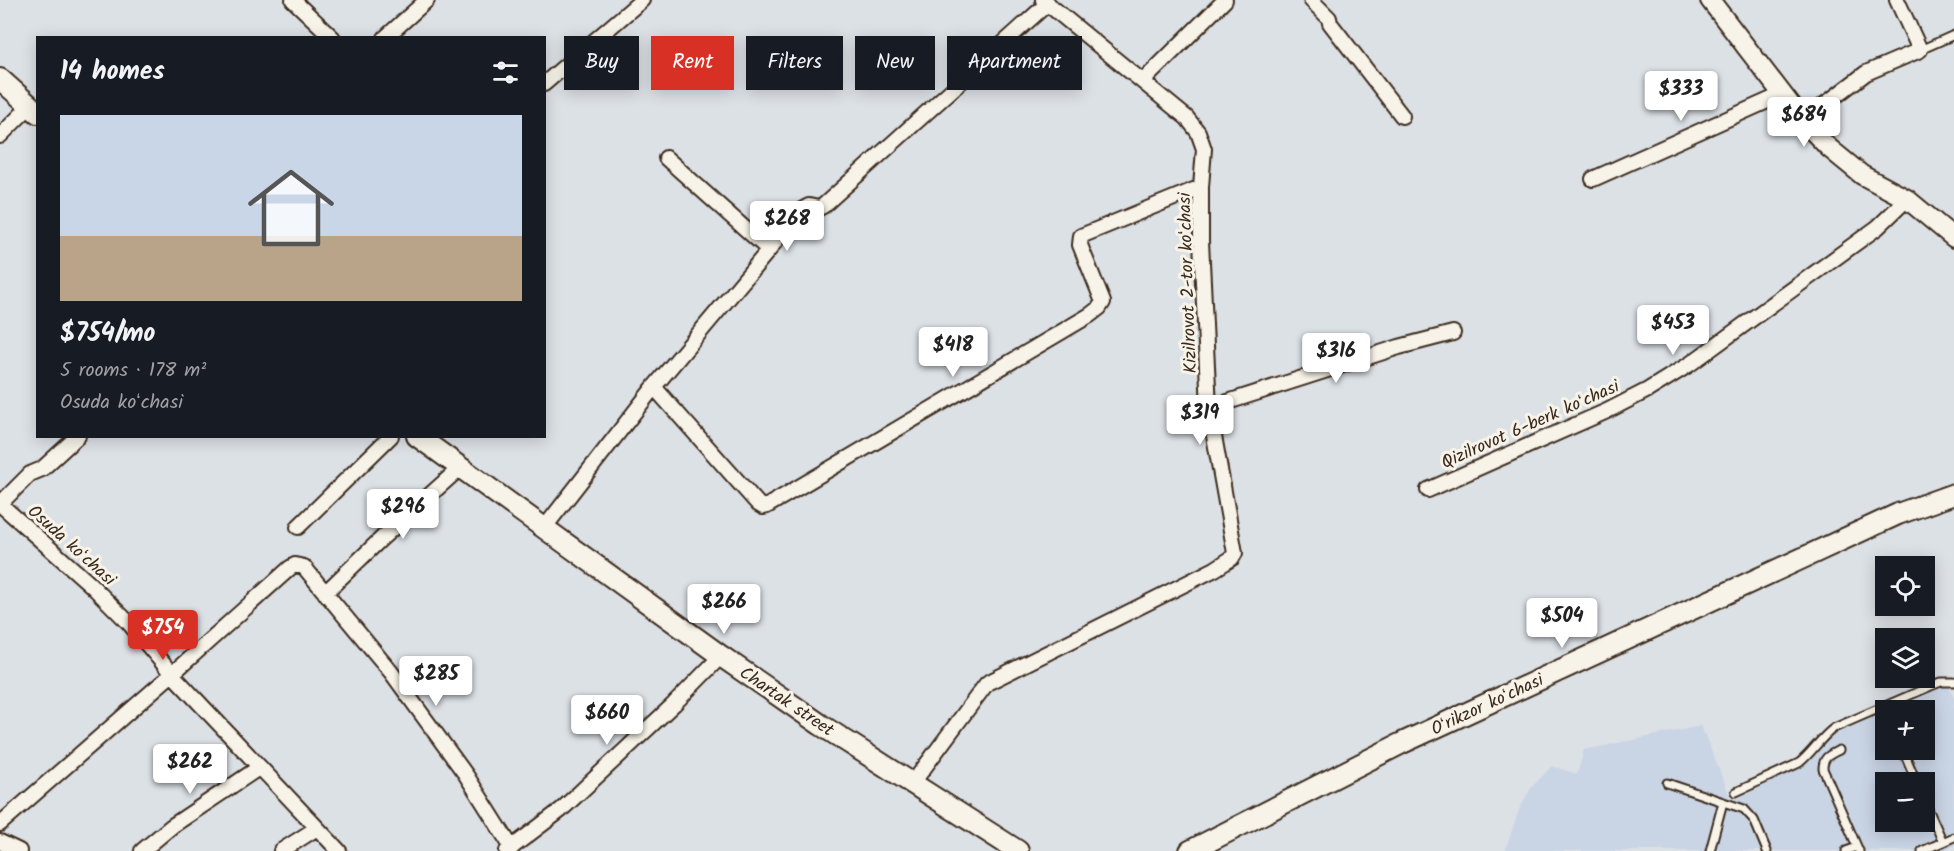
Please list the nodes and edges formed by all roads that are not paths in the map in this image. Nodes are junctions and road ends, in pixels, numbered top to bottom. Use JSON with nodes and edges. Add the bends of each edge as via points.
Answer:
{"nodes":[{"id":1,"x":293,"y":0,"type":"edge"},
{"id":2,"x":427,"y":0,"type":"edge"},
{"id":3,"x":642,"y":0,"type":"edge"},
{"id":4,"x":1225,"y":0,"type":"edge"},
{"id":5,"x":1311,"y":0,"type":"edge"},
{"id":6,"x":1710,"y":0,"type":"edge"},
{"id":7,"x":1897,"y":0,"type":"edge"},
{"id":8,"x":1046,"y":1,"type":"edge"},
{"id":9,"x":1954,"y":35,"type":"edge"},
{"id":10,"x":331,"y":36,"type":"edge"},
{"id":11,"x":387,"y":36,"type":"edge"},
{"id":12,"x":1920,"y":50,"type":"junction"},
{"id":13,"x":0,"y":79,"type":"edge"},
{"id":14,"x":1143,"y":81,"type":"junction"},
{"id":15,"x":546,"y":82,"type":"edge"},
{"id":16,"x":1783,"y":94,"type":"junction"},
{"id":17,"x":34,"y":110,"type":"edge"},
{"id":18,"x":1402,"y":116,"type":"dead end"},
{"id":19,"x":1803,"y":121,"type":"junction"},
{"id":20,"x":0,"y":136,"type":"edge"},
{"id":21,"x":666,"y":158,"type":"dead end"},
{"id":22,"x":1593,"y":179,"type":"dead end"},
{"id":23,"x":1201,"y":187,"type":"junction"},
{"id":24,"x":1907,"y":199,"type":"junction"},
{"id":25,"x":1954,"y":238,"type":"edge"},
{"id":26,"x":770,"y":250,"type":"junction"},
{"id":27,"x":1453,"y":333,"type":"dead end"},
{"id":28,"x":654,"y":387,"type":"junction"},
{"id":29,"x":1209,"y":408,"type":"junction"},
{"id":30,"x":76,"y":438,"type":"edge"},
{"id":31,"x":389,"y":438,"type":"edge"},
{"id":32,"x":420,"y":438,"type":"edge"},
{"id":33,"x":461,"y":468,"type":"junction"},
{"id":34,"x":1428,"y":490,"type":"dead end"},
{"id":35,"x":1954,"y":494,"type":"edge"},
{"id":36,"x":0,"y":504,"type":"edge"},
{"id":37,"x":298,"y":527,"type":"dead end"},
{"id":38,"x":545,"y":527,"type":"junction"},
{"id":39,"x":325,"y":593,"type":"junction"},
{"id":40,"x":721,"y":656,"type":"junction"},
{"id":41,"x":172,"y":674,"type":"junction"},
{"id":42,"x":1954,"y":682,"type":"edge"},
{"id":43,"x":1839,"y":750,"type":"dead end"},
{"id":44,"x":260,"y":767,"type":"junction"},
{"id":45,"x":1667,"y":783,"type":"dead end"},
{"id":46,"x":912,"y":784,"type":"junction"},
{"id":47,"x":1736,"y":792,"type":"dead end"},
{"id":48,"x":1723,"y":802,"type":"junction"},
{"id":49,"x":0,"y":824,"type":"edge"},
{"id":50,"x":1935,"y":824,"type":"edge"},
{"id":51,"x":317,"y":828,"type":"junction"},
{"id":52,"x":1954,"y":837,"type":"edge"},
{"id":53,"x":0,"y":842,"type":"edge"},
{"id":54,"x":1943,"y":842,"type":"junction"},
{"id":55,"x":510,"y":849,"type":"edge"},
{"id":56,"x":1858,"y":849,"type":"edge"},
{"id":57,"x":19,"y":851,"type":"edge"},
{"id":58,"x":142,"y":851,"type":"edge"},
{"id":59,"x":281,"y":851,"type":"edge"},
{"id":60,"x":339,"y":851,"type":"edge"},
{"id":61,"x":1018,"y":851,"type":"edge"},
{"id":62,"x":1190,"y":851,"type":"edge"},
{"id":63,"x":1710,"y":851,"type":"edge"},
{"id":64,"x":1767,"y":851,"type":"edge"},
{"id":65,"x":1846,"y":851,"type":"edge"},
{"id":66,"x":1922,"y":851,"type":"edge"}],
"edges":[{"from":1,"to":10,"type":"street"},
{"from":2,"to":11,"type":"street"},
{"from":3,"to":15,"type":"street"},
{"from":4,"to":14,"type":"street"},
{"from":5,"to":18,"type":"street","via":[[1329,18]]},
{"from":6,"to":16,"type":"street"},
{"from":7,"to":12,"type":"street"},
{"from":8,"to":14,"type":"street","name":"Kizilrovot 2-tor koʻchasi"},
{"from":8,"to":26,"type":"street","via":[[823,206],[809,206],[798,212]]},
{"from":9,"to":12,"type":"lane"},
{"from":12,"to":19,"type":"street","via":[[1866,73]]},
{"from":13,"to":17,"type":"main road"},
{"from":14,"to":23,"type":"street","name":"Kizilrovot 2-tor koʻchasi","via":[[1198,132],[1204,149]]},
{"from":16,"to":19,"type":"street"},
{"from":16,"to":22,"type":"street"},
{"from":17,"to":20,"type":"street"},
{"from":19,"to":24,"type":"street","via":[[1828,148],[1862,175]]},
{"from":21,"to":26,"type":"street"},
{"from":23,"to":28,"type":"street","via":[[1082,236],[1080,245],[1102,302],[1090,315],[767,506],[758,504]]},
{"from":23,"to":29,"type":"street","name":"Kizilrovot 2-tor koʻchasi"},
{"from":24,"to":25,"type":"street"},
{"from":24,"to":34,"type":"street","name":"Qizilrovot 6-berk koʻchasi","via":[[1868,234],[1690,364],[1648,390]]},
{"from":26,"to":28,"type":"street"},
{"from":27,"to":29,"type":"street"},
{"from":28,"to":38,"type":"street"},
{"from":29,"to":46,"type":"street","name":"Kizilrovot 2-tor koʻchasi","via":[[1234,545],[1232,558],[987,683]]},
{"from":30,"to":36,"type":"street"},
{"from":31,"to":37,"type":"street"},
{"from":32,"to":33,"type":"main road","name":"Chartak street"},
{"from":33,"to":38,"type":"main road","name":"Chartak street"},
{"from":33,"to":39,"type":"street"},
{"from":35,"to":62,"type":"main road","name":"Oʻrikzor koʻchasi","via":[[1898,514],[1401,744]]},
{"from":36,"to":41,"type":"street","name":"Osuda koʻchasi","via":[[91,585]]},
{"from":38,"to":40,"type":"main road","name":"Chartak street"},
{"from":39,"to":41,"type":"street","via":[[304,567],[293,566]]},
{"from":39,"to":55,"type":"street","via":[[391,672],[466,775]]},
{"from":40,"to":46,"type":"main road","name":"Chartak street"},
{"from":40,"to":55,"type":"street","via":[[561,810]]},
{"from":41,"to":44,"type":"street","name":"Osuda koʻchasi"},
{"from":41,"to":49,"type":"street"},
{"from":42,"to":47,"type":"lane","via":[[1941,682],[1834,728],[1799,763]]},
{"from":43,"to":56,"type":"lane","via":[[1828,755],[1823,769]]},
{"from":44,"to":51,"type":"street","name":"Osuda koʻchasi"},
{"from":44,"to":58,"type":"street"},
{"from":45,"to":48,"type":"lane"},
{"from":46,"to":61,"type":"main road","name":"Chartak street"},
{"from":48,"to":63,"type":"lane"},
{"from":48,"to":64,"type":"lane","via":[[1750,814]]},
{"from":50,"to":54,"type":"lane"},
{"from":51,"to":59,"type":"street"},
{"from":51,"to":60,"type":"street","name":"Osuda koʻchasi"},
{"from":52,"to":54,"type":"lane"},
{"from":53,"to":57,"type":"street"},
{"from":54,"to":66,"type":"lane"},
{"from":56,"to":65,"type":"lane"}]}
